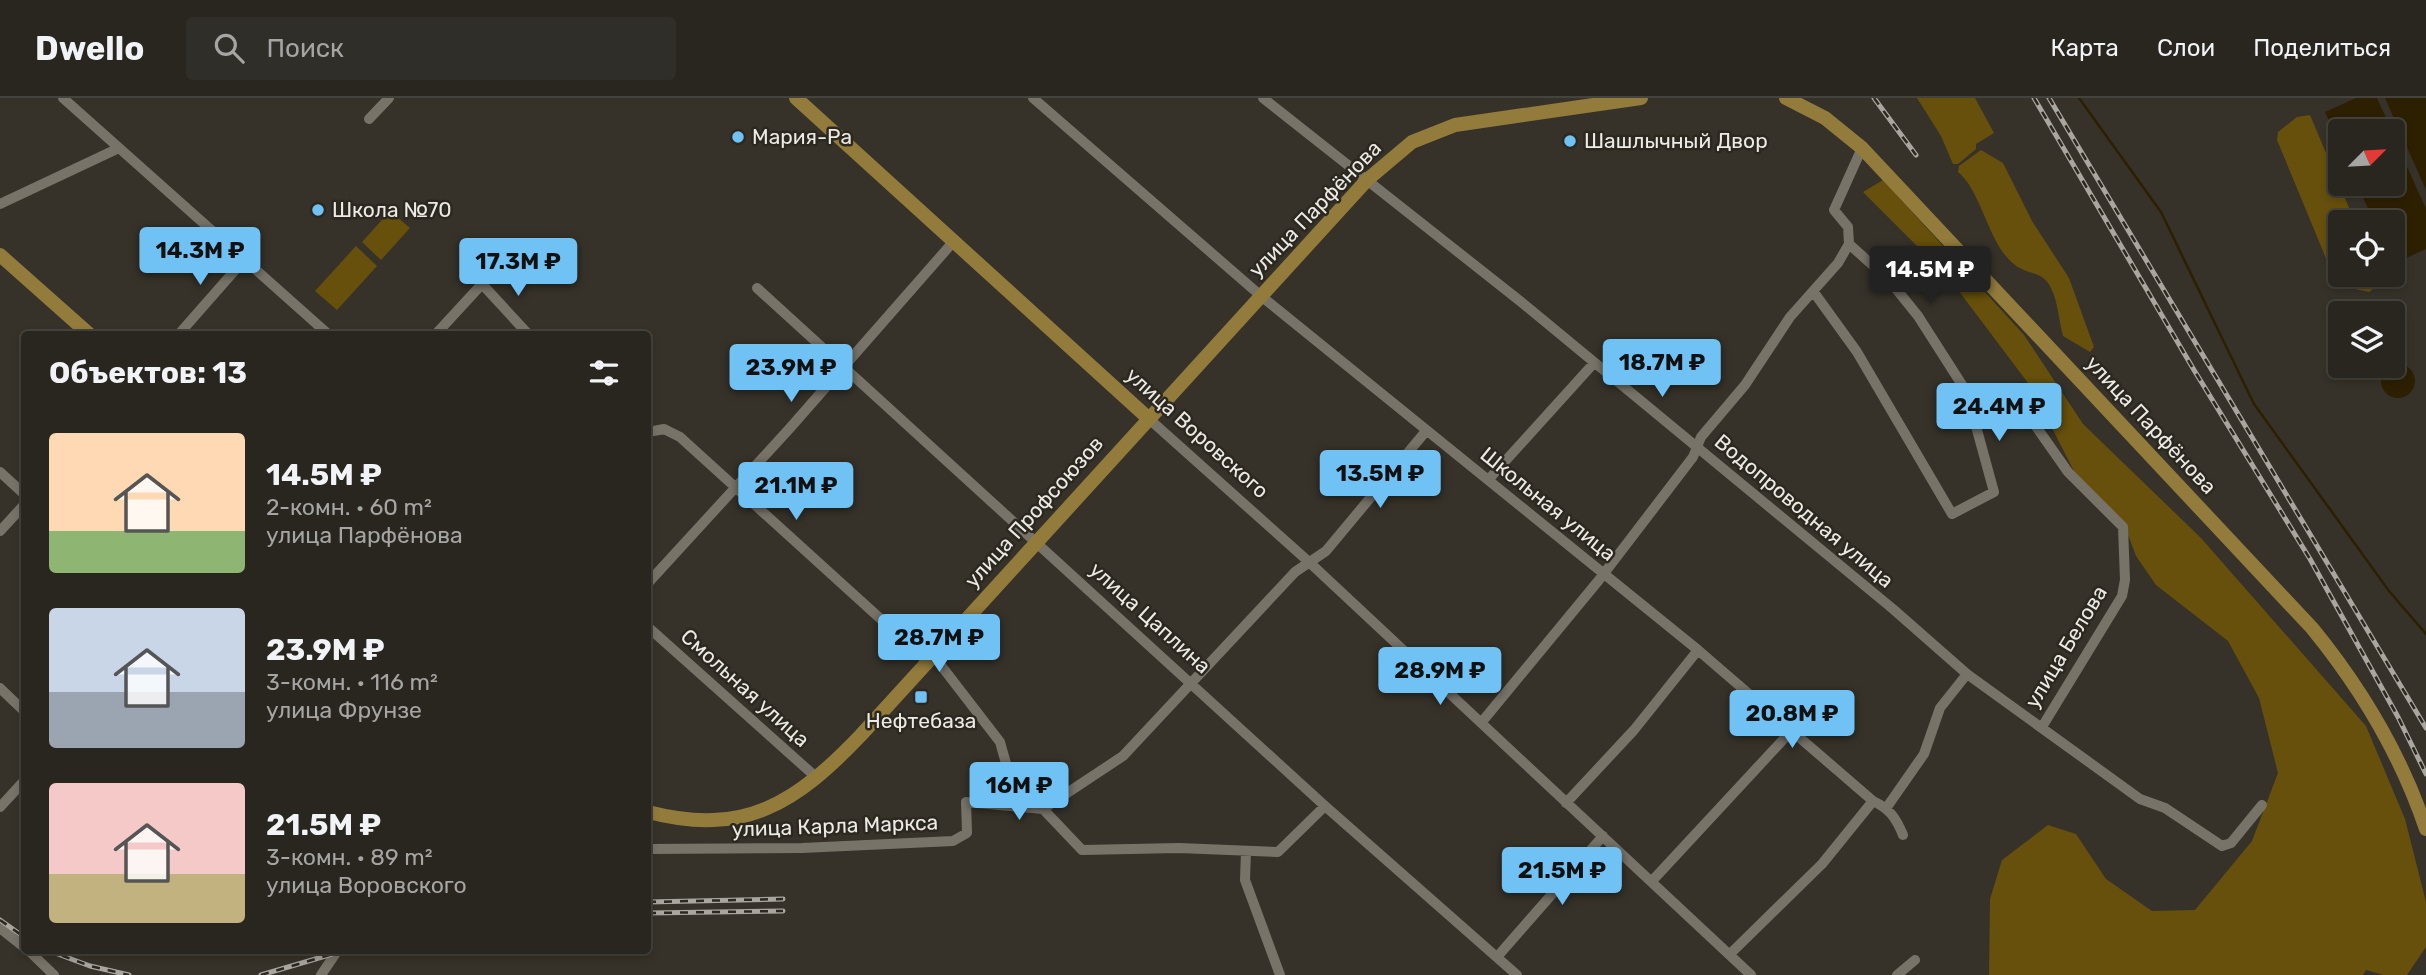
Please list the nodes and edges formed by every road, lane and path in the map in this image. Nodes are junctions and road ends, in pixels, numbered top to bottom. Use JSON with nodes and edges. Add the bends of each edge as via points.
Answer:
{"nodes":[{"id":1,"x":63,"y":98,"type":"edge"},
{"id":2,"x":389,"y":98,"type":"edge"},
{"id":3,"x":796,"y":98,"type":"edge"},
{"id":4,"x":1033,"y":98,"type":"edge"},
{"id":5,"x":1262,"y":98,"type":"edge"},
{"id":6,"x":1641,"y":98,"type":"edge"},
{"id":7,"x":1786,"y":98,"type":"edge"},
{"id":8,"x":369,"y":119,"type":"dead end"},
{"id":9,"x":119,"y":148,"type":"junction"},
{"id":10,"x":1862,"y":148,"type":"junction"},
{"id":11,"x":1367,"y":180,"type":"junction"},
{"id":12,"x":0,"y":204,"type":"edge"},
{"id":13,"x":954,"y":241,"type":"junction"},
{"id":14,"x":1849,"y":244,"type":"junction"},
{"id":15,"x":0,"y":255,"type":"edge"},
{"id":16,"x":244,"y":260,"type":"junction"},
{"id":17,"x":757,"y":288,"type":"dead end"},
{"id":18,"x":1813,"y":291,"type":"junction"},
{"id":19,"x":1261,"y":296,"type":"junction"},
{"id":20,"x":86,"y":331,"type":"edge"},
{"id":21,"x":182,"y":331,"type":"edge"},
{"id":22,"x":325,"y":331,"type":"edge"},
{"id":23,"x":439,"y":331,"type":"edge"},
{"id":24,"x":525,"y":331,"type":"edge"},
{"id":25,"x":1594,"y":363,"type":"junction"},
{"id":26,"x":845,"y":367,"type":"junction"},
{"id":27,"x":1973,"y":402,"type":"junction"},
{"id":28,"x":1148,"y":418,"type":"junction"},
{"id":29,"x":1426,"y":430,"type":"junction"},
{"id":30,"x":651,"y":431,"type":"edge"},
{"id":31,"x":1697,"y":447,"type":"junction"},
{"id":32,"x":0,"y":472,"type":"edge"},
{"id":33,"x":1489,"y":479,"type":"junction"},
{"id":34,"x":734,"y":487,"type":"junction"},
{"id":35,"x":21,"y":491,"type":"edge"},
{"id":36,"x":21,"y":508,"type":"edge"},
{"id":37,"x":0,"y":531,"type":"edge"},
{"id":38,"x":1036,"y":540,"type":"junction"},
{"id":39,"x":1309,"y":562,"type":"junction"},
{"id":40,"x":1602,"y":573,"type":"junction"},
{"id":41,"x":651,"y":580,"type":"edge"},
{"id":42,"x":651,"y":630,"type":"edge"},
{"id":43,"x":1698,"y":650,"type":"junction"},
{"id":44,"x":930,"y":658,"type":"junction"},
{"id":45,"x":1967,"y":674,"type":"junction"},
{"id":46,"x":1193,"y":683,"type":"junction"},
{"id":47,"x":0,"y":688,"type":"edge"},
{"id":48,"x":21,"y":708,"type":"edge"},
{"id":49,"x":1481,"y":723,"type":"junction"},
{"id":50,"x":2042,"y":727,"type":"junction"},
{"id":51,"x":1793,"y":729,"type":"junction"},
{"id":52,"x":817,"y":778,"type":"junction"},
{"id":53,"x":21,"y":784,"type":"edge"},
{"id":54,"x":1873,"y":801,"type":"junction"},
{"id":55,"x":1566,"y":803,"type":"junction"},
{"id":56,"x":2262,"y":805,"type":"dead end"},
{"id":57,"x":1018,"y":806,"type":"junction"},
{"id":58,"x":1325,"y":806,"type":"junction"},
{"id":59,"x":0,"y":807,"type":"edge"},
{"id":60,"x":1887,"y":807,"type":"junction"},
{"id":61,"x":1043,"y":809,"type":"junction"},
{"id":62,"x":651,"y":815,"type":"edge"},
{"id":63,"x":2426,"y":829,"type":"edge"},
{"id":64,"x":1602,"y":835,"type":"junction"},
{"id":65,"x":1903,"y":835,"type":"dead end"},
{"id":66,"x":651,"y":849,"type":"edge"},
{"id":67,"x":1246,"y":851,"type":"junction"},
{"id":68,"x":1651,"y":881,"type":"junction"},
{"id":69,"x":0,"y":928,"type":"edge"},
{"id":70,"x":21,"y":945,"type":"edge"},
{"id":71,"x":31,"y":954,"type":"edge"},
{"id":72,"x":335,"y":954,"type":"edge"},
{"id":73,"x":1730,"y":954,"type":"junction"},
{"id":74,"x":1497,"y":957,"type":"junction"},
{"id":75,"x":1915,"y":960,"type":"dead end"},
{"id":76,"x":54,"y":975,"type":"edge"},
{"id":77,"x":321,"y":975,"type":"edge"},
{"id":78,"x":1280,"y":975,"type":"edge"},
{"id":79,"x":1517,"y":975,"type":"edge"},
{"id":80,"x":1751,"y":975,"type":"edge"},
{"id":81,"x":1897,"y":975,"type":"edge"}],
"edges":[{"from":1,"to":9,"type":"street"},
{"from":2,"to":8,"type":"street"},
{"from":3,"to":13,"type":"main road","name":"улица Воровского"},
{"from":4,"to":19,"type":"street","name":"Школьная улица"},
{"from":5,"to":11,"type":"street","name":"Водопроводная улица"},
{"from":6,"to":11,"type":"main road","name":"улица Парфёнова","via":[[1455,125],[1412,142]]},
{"from":7,"to":10,"type":"main road","name":"улица Парфёнова","via":[[1825,118]]},
{"from":9,"to":12,"type":"street"},
{"from":9,"to":16,"type":"street"},
{"from":10,"to":14,"type":"street","via":[[1835,210],[1849,227]]},
{"from":10,"to":63,"type":"main road","name":"улица Парфёнова","via":[[2319,636],[2381,727]]},
{"from":11,"to":19,"type":"main road","name":"улица Парфёнова"},
{"from":11,"to":25,"type":"street","name":"Водопроводная улица"},
{"from":13,"to":26,"type":"street"},
{"from":13,"to":28,"type":"main road","name":"улица Воровского"},
{"from":14,"to":18,"type":"street"},
{"from":14,"to":27,"type":"street","via":[[1889,280]]},
{"from":15,"to":20,"type":"main road"},
{"from":16,"to":21,"type":"street"},
{"from":16,"to":22,"type":"street"},
{"from":17,"to":26,"type":"street","name":"улица Цаплина"},
{"from":18,"to":27,"type":"street","via":[[1857,352],[1952,514],[1994,492]]},
{"from":18,"to":31,"type":"street"},
{"from":19,"to":28,"type":"main road","name":"улица Парфёнова"},
{"from":19,"to":29,"type":"street","name":"Школьная улица"},
{"from":23,"to":24,"type":"street","via":[[482,284]]},
{"from":25,"to":31,"type":"street","name":"Водопроводная улица"},
{"from":25,"to":33,"type":"street"},
{"from":26,"to":34,"type":"street"},
{"from":26,"to":38,"type":"street","name":"улица Цаплина"},
{"from":27,"to":50,"type":"street","name":"улица Белова","via":[[2023,408],[2068,472],[2123,527],[2122,596]]},
{"from":28,"to":38,"type":"main road","name":"улица Профсоюзов"},
{"from":28,"to":39,"type":"street","name":"улица Воровского"},
{"from":29,"to":33,"type":"street","name":"Школьная улица"},
{"from":29,"to":39,"type":"street","via":[[1325,551]]},
{"from":30,"to":34,"type":"street","via":[[664,429],[680,437]]},
{"from":31,"to":40,"type":"street"},
{"from":31,"to":45,"type":"street","name":"Водопроводная улица"},
{"from":32,"to":35,"type":"street"},
{"from":33,"to":40,"type":"street","name":"Школьная улица"},
{"from":34,"to":41,"type":"street"},
{"from":34,"to":44,"type":"street"},
{"from":36,"to":37,"type":"street"},
{"from":38,"to":44,"type":"main road","name":"улица Профсоюзов"},
{"from":38,"to":46,"type":"street","name":"улица Цаплина"},
{"from":39,"to":46,"type":"street"},
{"from":39,"to":49,"type":"street","name":"улица Воровского"},
{"from":40,"to":43,"type":"street","name":"Школьная улица"},
{"from":40,"to":49,"type":"street"},
{"from":42,"to":52,"type":"street","name":"Смольная улица"},
{"from":43,"to":51,"type":"street","name":"Школьная улица"},
{"from":43,"to":55,"type":"street","via":[[1634,730]]},
{"from":44,"to":52,"type":"main road","name":"улица Профсоюзов"},
{"from":44,"to":57,"type":"street","via":[[1000,742]]},
{"from":45,"to":50,"type":"street","name":"Водопроводная улица"},
{"from":45,"to":60,"type":"street","via":[[1940,708],[1924,754]]},
{"from":46,"to":58,"type":"street","name":"улица Цаплина"},
{"from":46,"to":61,"type":"street","via":[[1124,755]]},
{"from":47,"to":48,"type":"street"},
{"from":49,"to":55,"type":"street","name":"улица Воровского"},
{"from":50,"to":56,"type":"street","name":"Водопроводная улица","via":[[2140,799],[2165,808],[2222,846],[2231,843]]},
{"from":51,"to":54,"type":"street","name":"Школьная улица"},
{"from":51,"to":68,"type":"street"},
{"from":52,"to":62,"type":"main road","name":"улица Профсоюзов","via":[[791,799],[736,817]]},
{"from":53,"to":59,"type":"street"},
{"from":54,"to":60,"type":"street","name":"Школьная улица"},
{"from":54,"to":73,"type":"street","via":[[1822,864]]},
{"from":55,"to":64,"type":"street","name":"улица Воровского"},
{"from":57,"to":61,"type":"street","name":"улица Карла Маркса"},
{"from":57,"to":66,"type":"street","name":"улица Карла Маркса","via":[[966,802],[967,833],[953,841]]},
{"from":58,"to":67,"type":"street","via":[[1286,848],[1267,854]]},
{"from":58,"to":74,"type":"street","name":"улица Цаплина"},
{"from":60,"to":65,"type":"street"},
{"from":61,"to":67,"type":"street","via":[[1082,850]]},
{"from":64,"to":68,"type":"street","name":"улица Воровского"},
{"from":64,"to":74,"type":"street"},
{"from":67,"to":78,"type":"street","via":[[1245,880]]},
{"from":68,"to":73,"type":"street","name":"улица Воровского"},
{"from":69,"to":70,"type":"street"},
{"from":71,"to":76,"type":"street"},
{"from":72,"to":77,"type":"street"},
{"from":73,"to":80,"type":"street","name":"улица Воровского"},
{"from":74,"to":79,"type":"street","name":"улица Цаплина"},
{"from":75,"to":81,"type":"street"}]}
